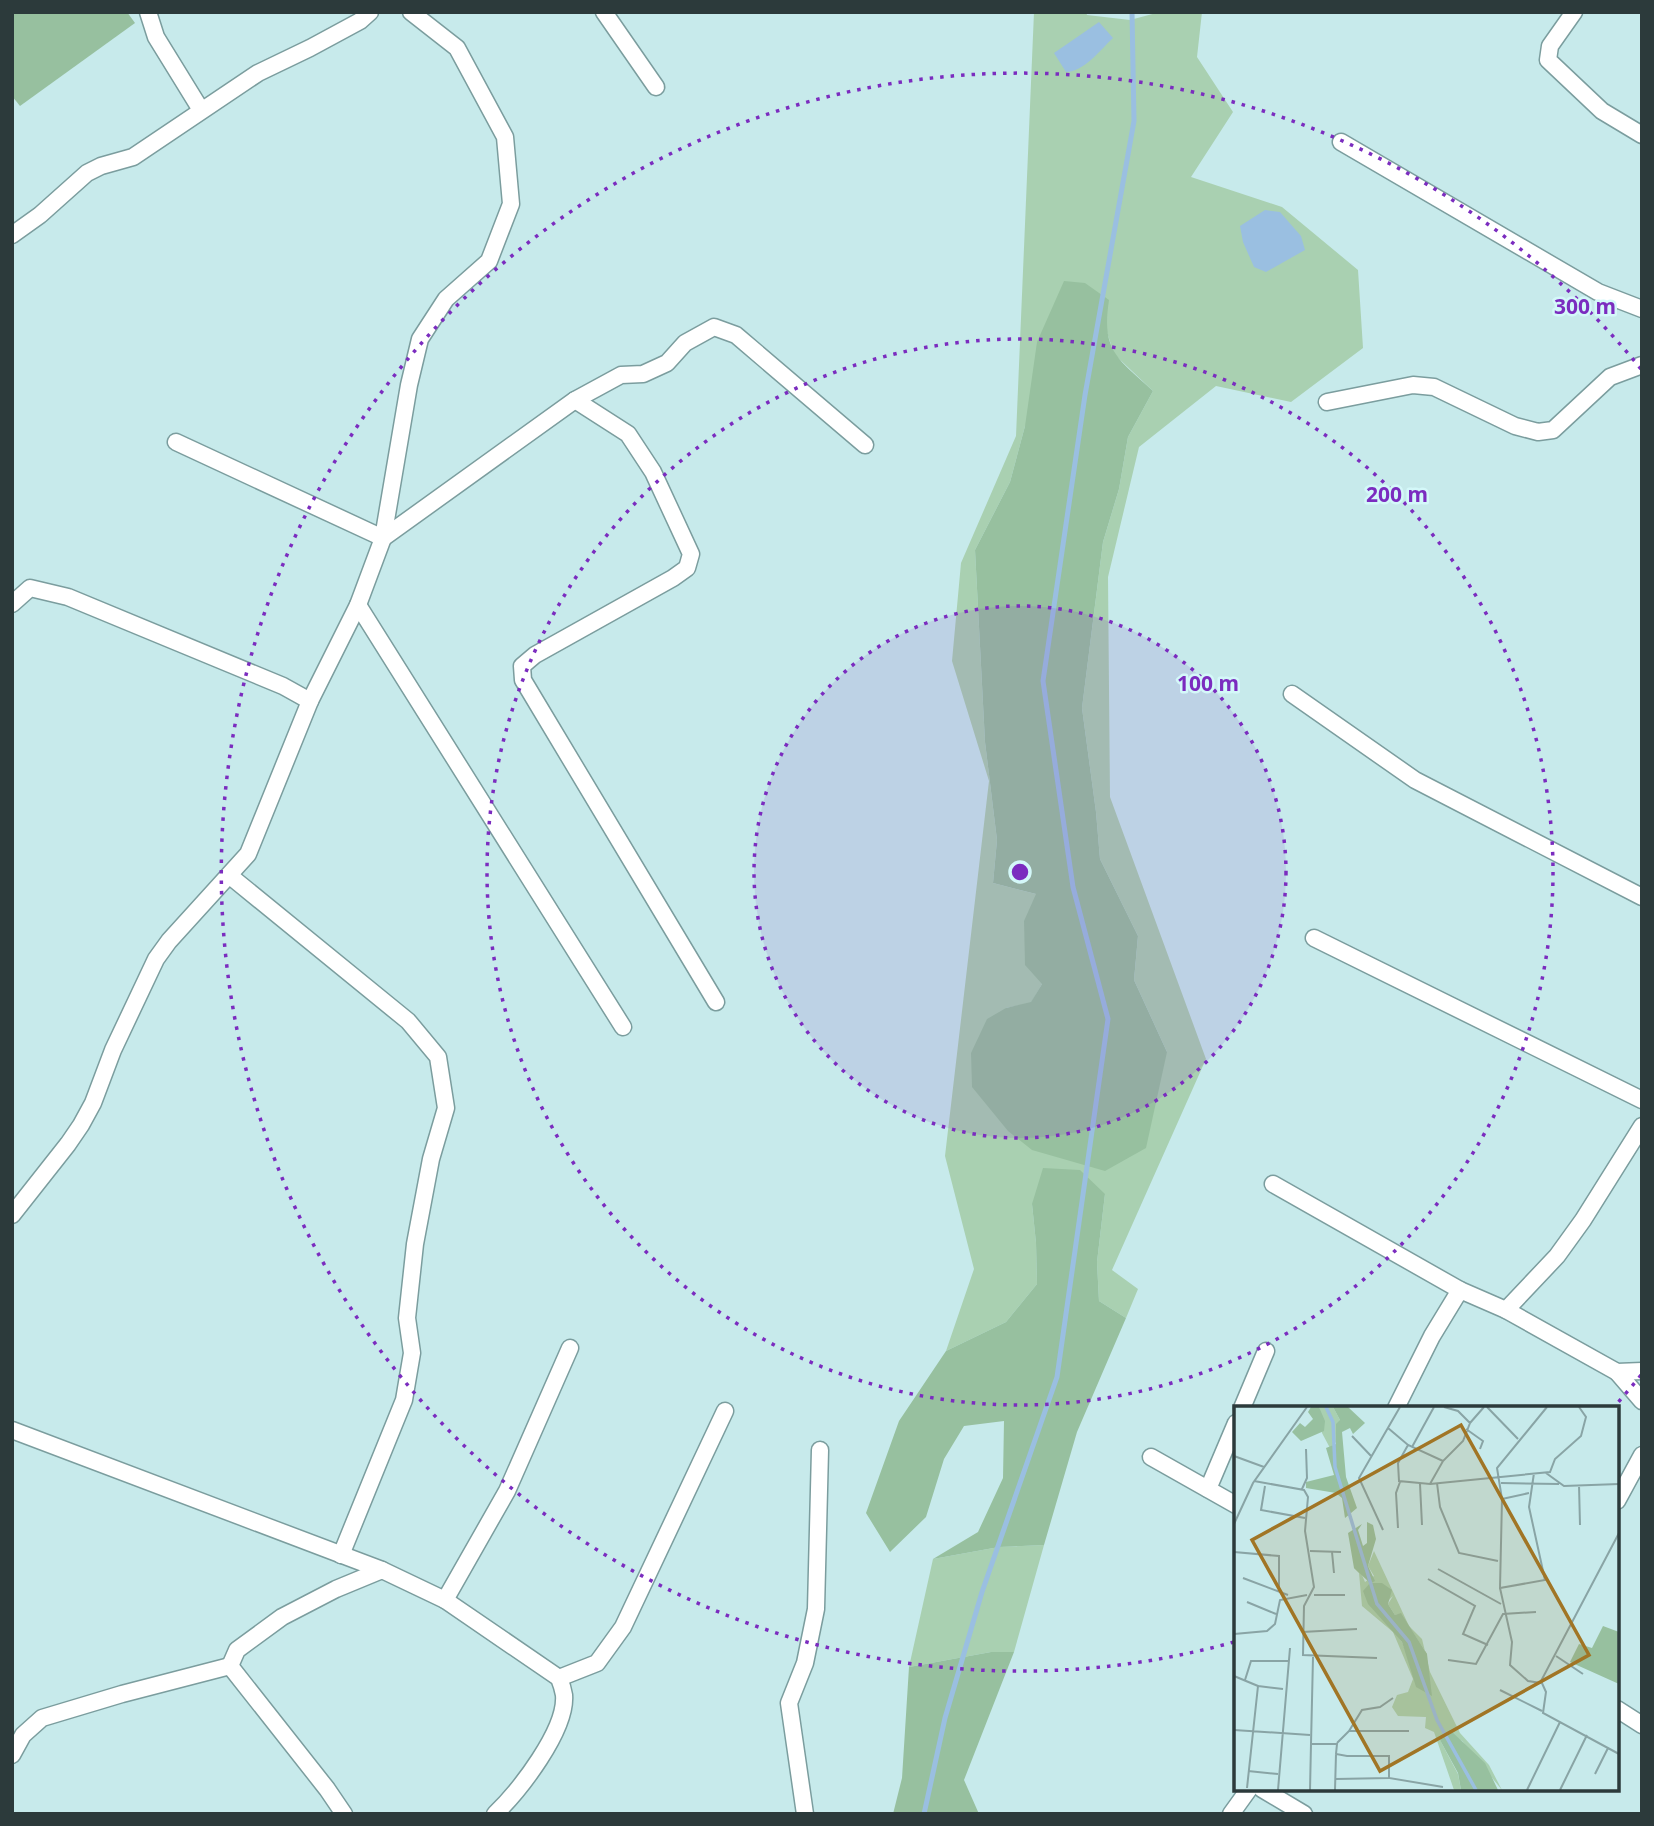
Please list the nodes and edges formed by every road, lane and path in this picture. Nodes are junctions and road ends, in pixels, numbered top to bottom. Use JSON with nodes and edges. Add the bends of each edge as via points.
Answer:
{"nodes":[{"id":1,"x":148,"y":12,"type":"edge"},
{"id":2,"x":370,"y":12,"type":"edge"},
{"id":3,"x":411,"y":12,"type":"edge"},
{"id":4,"x":604,"y":12,"type":"edge"},
{"id":5,"x":1574,"y":12,"type":"edge"},
{"id":6,"x":656,"y":88,"type":"dead end"},
{"id":7,"x":201,"y":110,"type":"junction"},
{"id":8,"x":1642,"y":135,"type":"edge"},
{"id":9,"x":1341,"y":142,"type":"dead end"},
{"id":10,"x":12,"y":235,"type":"edge"},
{"id":11,"x":1642,"y":309,"type":"edge"},
{"id":12,"x":1642,"y":365,"type":"edge"},
{"id":13,"x":575,"y":400,"type":"junction"},
{"id":14,"x":1327,"y":402,"type":"dead end"},
{"id":15,"x":176,"y":442,"type":"dead end"},
{"id":16,"x":865,"y":445,"type":"dead end"},
{"id":17,"x":383,"y":538,"type":"junction"},
{"id":18,"x":12,"y":604,"type":"edge"},
{"id":19,"x":358,"y":605,"type":"junction"},
{"id":20,"x":1292,"y":694,"type":"dead end"},
{"id":21,"x":310,"y":701,"type":"junction"},
{"id":22,"x":230,"y":876,"type":"junction"},
{"id":23,"x":1642,"y":897,"type":"edge"},
{"id":24,"x":1314,"y":938,"type":"dead end"},
{"id":25,"x":716,"y":1002,"type":"dead end"},
{"id":26,"x":623,"y":1027,"type":"dead end"},
{"id":27,"x":1642,"y":1100,"type":"edge"},
{"id":28,"x":1642,"y":1126,"type":"edge"},
{"id":29,"x":1273,"y":1184,"type":"dead end"},
{"id":30,"x":12,"y":1215,"type":"edge"},
{"id":31,"x":1460,"y":1290,"type":"junction"},
{"id":32,"x":1506,"y":1310,"type":"junction"},
{"id":33,"x":570,"y":1348,"type":"dead end"},
{"id":34,"x":1266,"y":1351,"type":"dead end"},
{"id":35,"x":1642,"y":1371,"type":"edge"},
{"id":36,"x":1618,"y":1372,"type":"junction"},
{"id":37,"x":1642,"y":1401,"type":"edge"},
{"id":38,"x":1243,"y":1406,"type":"edge"},
{"id":39,"x":1397,"y":1406,"type":"edge"},
{"id":40,"x":725,"y":1412,"type":"dead end"},
{"id":41,"x":1234,"y":1428,"type":"edge"},
{"id":42,"x":12,"y":1430,"type":"edge"},
{"id":43,"x":820,"y":1450,"type":"dead end"},
{"id":44,"x":1642,"y":1455,"type":"edge"},
{"id":45,"x":1152,"y":1457,"type":"dead end"},
{"id":46,"x":1208,"y":1489,"type":"junction"},
{"id":47,"x":1619,"y":1498,"type":"edge"},
{"id":48,"x":1234,"y":1504,"type":"edge"},
{"id":49,"x":341,"y":1555,"type":"junction"},
{"id":50,"x":382,"y":1570,"type":"junction"},
{"id":51,"x":445,"y":1600,"type":"junction"},
{"id":52,"x":229,"y":1666,"type":"junction"},
{"id":53,"x":559,"y":1678,"type":"junction"},
{"id":54,"x":1619,"y":1710,"type":"edge"},
{"id":55,"x":1642,"y":1725,"type":"edge"},
{"id":56,"x":12,"y":1755,"type":"edge"},
{"id":57,"x":1248,"y":1791,"type":"edge"},
{"id":58,"x":1265,"y":1791,"type":"edge"},
{"id":59,"x":344,"y":1814,"type":"edge"},
{"id":60,"x":495,"y":1814,"type":"edge"},
{"id":61,"x":805,"y":1814,"type":"edge"},
{"id":62,"x":1231,"y":1814,"type":"edge"},
{"id":63,"x":1304,"y":1814,"type":"edge"}],
"edges":[{"from":1,"to":7,"type":"street","via":[[156,37]]},
{"from":2,"to":7,"type":"street","via":[[258,72]]},
{"from":3,"to":17,"type":"street","via":[[457,48],[505,137],[511,204],[489,261],[446,299],[420,339]]},
{"from":4,"to":6,"type":"street"},
{"from":5,"to":8,"type":"street","via":[[1550,46],[1548,60],[1602,111]]},
{"from":7,"to":10,"type":"street","via":[[133,158],[87,173]]},
{"from":9,"to":11,"type":"street","via":[[1598,292]]},
{"from":12,"to":14,"type":"street","via":[[1610,377],[1553,430],[1538,432],[1515,426],[1434,387],[1413,385]]},
{"from":13,"to":16,"type":"street","via":[[621,375],[643,374],[667,363],[685,342],[714,327],[736,335]]},
{"from":13,"to":17,"type":"street"},
{"from":13,"to":25,"type":"street","via":[[628,434],[653,472],[691,554],[687,568],[673,578],[535,655],[522,666],[523,680]]},
{"from":15,"to":17,"type":"street"},
{"from":17,"to":19,"type":"street"},
{"from":18,"to":21,"type":"street","via":[[30,588],[68,597]]},
{"from":19,"to":21,"type":"street"},
{"from":19,"to":26,"type":"street"},
{"from":20,"to":23,"type":"street","via":[[1415,780]]},
{"from":21,"to":22,"type":"street","via":[[248,853]]},
{"from":22,"to":30,"type":"street","via":[[156,959],[81,1125]]},
{"from":22,"to":49,"type":"street","via":[[408,1021],[438,1057],[446,1108],[415,1244],[407,1318],[412,1353],[404,1400]]},
{"from":24,"to":27,"type":"street"},
{"from":28,"to":32,"type":"street","via":[[1557,1256]]},
{"from":29,"to":31,"type":"street"},
{"from":31,"to":32,"type":"street"},
{"from":31,"to":39,"type":"street"},
{"from":32,"to":36,"type":"street"},
{"from":33,"to":51,"type":"street","via":[[507,1491]]},
{"from":34,"to":38,"type":"street"},
{"from":35,"to":36,"type":"street"},
{"from":36,"to":37,"type":"street"},
{"from":40,"to":53,"type":"street","via":[[623,1627],[597,1663]]},
{"from":41,"to":46,"type":"street"},
{"from":42,"to":49,"type":"street"},
{"from":43,"to":61,"type":"street","via":[[816,1609],[805,1663],[789,1703]]},
{"from":44,"to":47,"type":"street"},
{"from":45,"to":46,"type":"street"},
{"from":46,"to":48,"type":"street"},
{"from":49,"to":50,"type":"street"},
{"from":50,"to":51,"type":"street"},
{"from":50,"to":52,"type":"street","via":[[282,1617],[237,1650]]},
{"from":51,"to":53,"type":"street"},
{"from":52,"to":56,"type":"street","via":[[42,1718],[23,1735]]},
{"from":52,"to":59,"type":"street"},
{"from":53,"to":60,"type":"street","via":[[564,1696],[556,1728]]},
{"from":54,"to":55,"type":"street"},
{"from":57,"to":62,"type":"street"},
{"from":58,"to":63,"type":"street"}]}
